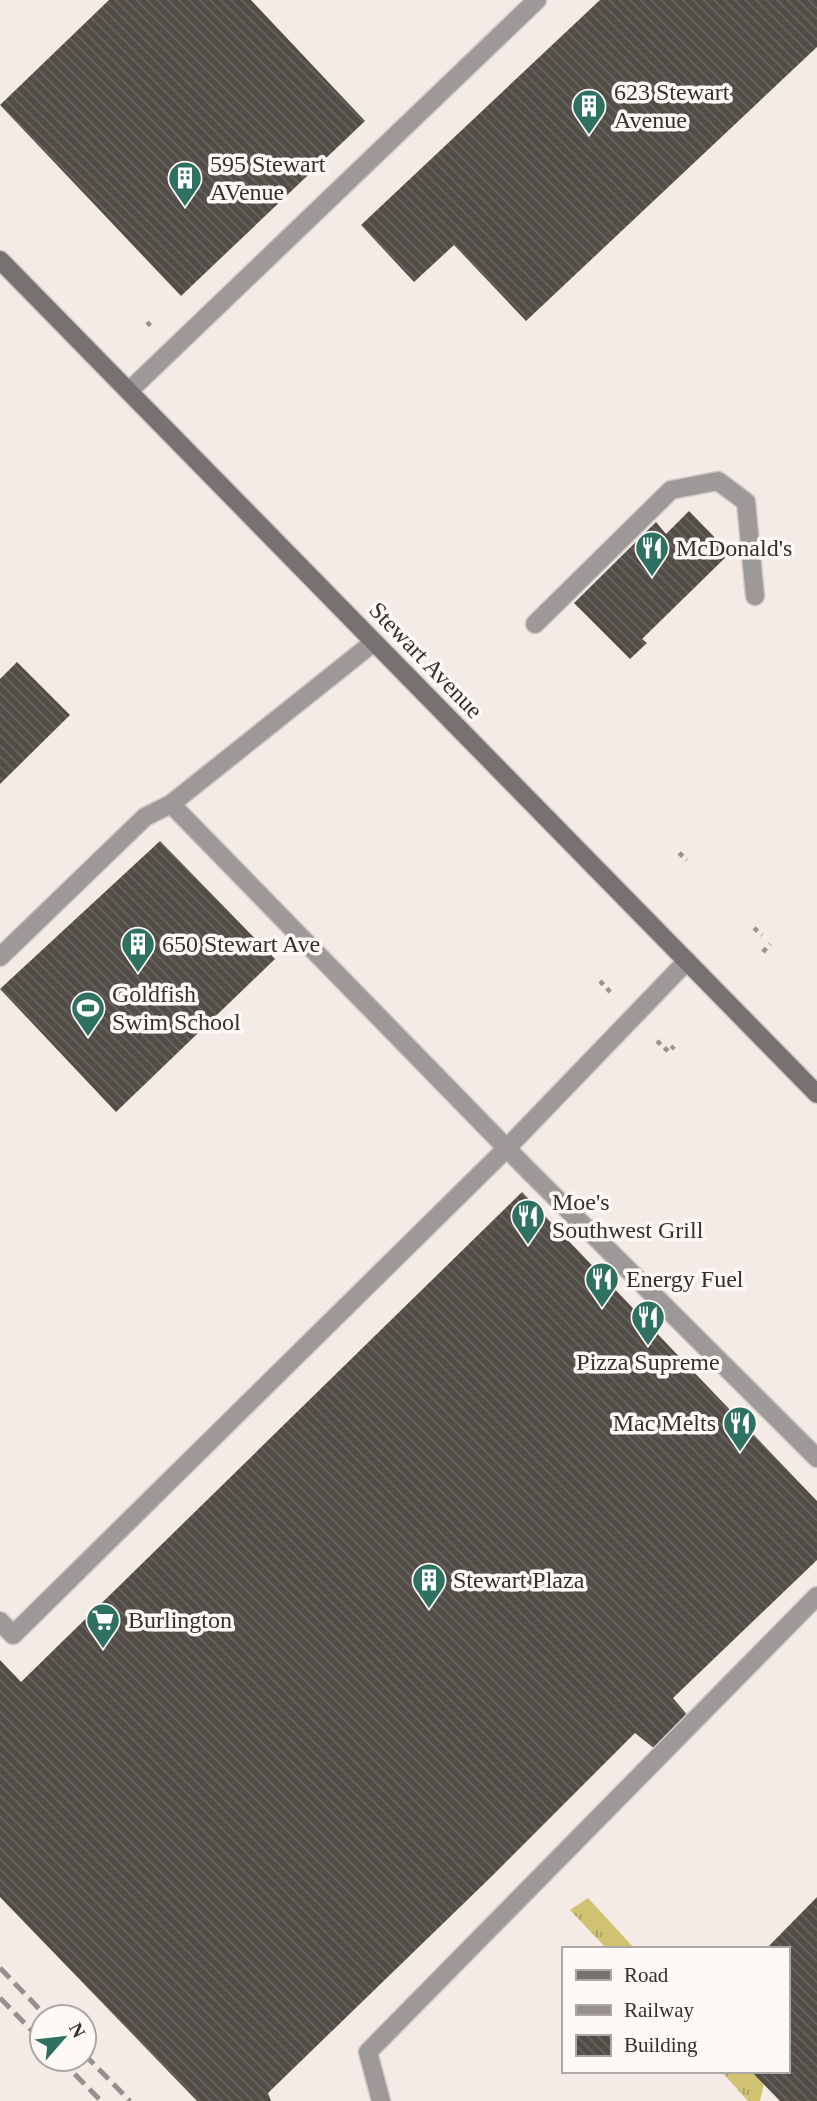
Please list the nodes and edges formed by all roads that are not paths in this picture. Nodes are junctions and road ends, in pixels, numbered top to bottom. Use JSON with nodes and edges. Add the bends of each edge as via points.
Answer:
{"nodes":[{"id":1,"x":537,"y":0,"type":"edge"},
{"id":2,"x":0,"y":260,"type":"edge"},
{"id":3,"x":129,"y":391,"type":"junction"},
{"id":4,"x":755,"y":596,"type":"dead end"},
{"id":5,"x":534,"y":624,"type":"dead end"},
{"id":6,"x":374,"y":642,"type":"junction"},
{"id":7,"x":171,"y":804,"type":"junction"},
{"id":8,"x":0,"y":957,"type":"edge"},
{"id":9,"x":687,"y":961,"type":"junction"},
{"id":10,"x":817,"y":1094,"type":"edge"},
{"id":11,"x":507,"y":1148,"type":"junction"},
{"id":12,"x":817,"y":1458,"type":"edge"},
{"id":13,"x":817,"y":1596,"type":"edge"},
{"id":14,"x":0,"y":1621,"type":"edge"},
{"id":15,"x":381,"y":2101,"type":"edge"}],
"edges":[{"from":1,"to":3,"type":"lane"},
{"from":2,"to":3,"type":"main road","name":"Stewart Avenue"},
{"from":3,"to":6,"type":"main road","name":"Stewart Avenue"},
{"from":4,"to":5,"type":"lane","via":[[746,502],[718,481],[671,490]]},
{"from":6,"to":7,"type":"lane"},
{"from":6,"to":9,"type":"main road","name":"Stewart Avenue"},
{"from":7,"to":8,"type":"lane","via":[[145,817]]},
{"from":7,"to":11,"type":"lane"},
{"from":9,"to":10,"type":"main road","name":"Stewart Avenue"},
{"from":9,"to":11,"type":"lane"},
{"from":11,"to":12,"type":"lane"},
{"from":11,"to":14,"type":"lane","via":[[13,1635]]},
{"from":13,"to":15,"type":"lane","via":[[368,2052]]}]}
